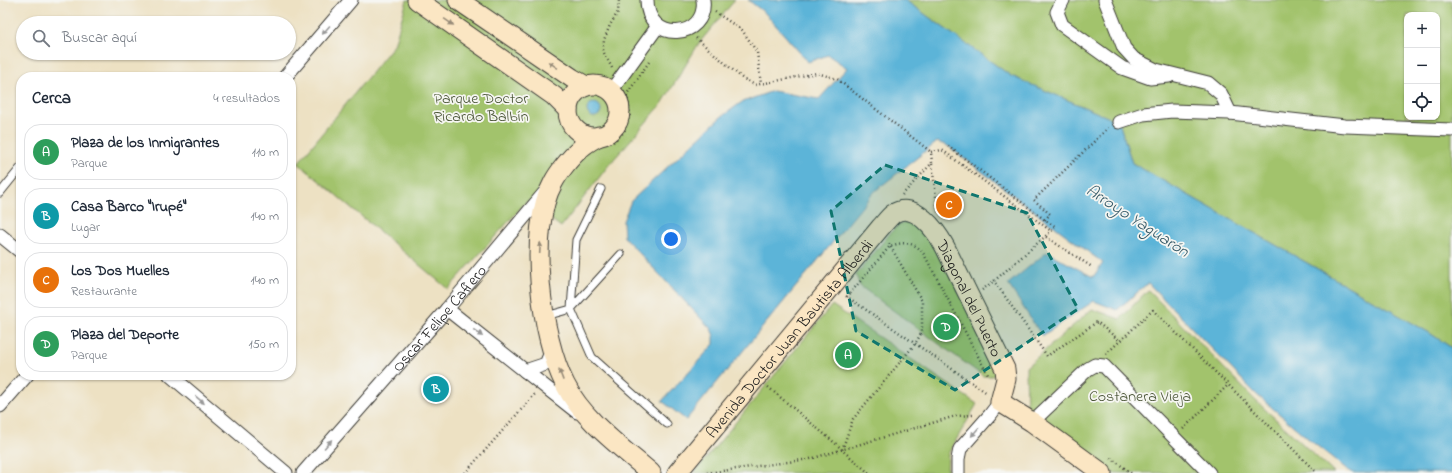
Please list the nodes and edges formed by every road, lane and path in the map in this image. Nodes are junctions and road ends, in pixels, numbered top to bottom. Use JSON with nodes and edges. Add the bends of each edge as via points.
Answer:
{"nodes":[{"id":1,"x":351,"y":0,"type":"edge"},
{"id":2,"x":417,"y":0,"type":"edge"},
{"id":3,"x":458,"y":0,"type":"edge"},
{"id":4,"x":618,"y":0,"type":"edge"},
{"id":5,"x":647,"y":0,"type":"edge"},
{"id":6,"x":1063,"y":0,"type":"edge"},
{"id":7,"x":1105,"y":0,"type":"edge"},
{"id":8,"x":707,"y":5,"type":"edge"},
{"id":9,"x":658,"y":26,"type":"junction"},
{"id":10,"x":692,"y":34,"type":"dead end"},
{"id":11,"x":653,"y":57,"type":"dead end"},
{"id":12,"x":290,"y":72,"type":"edge"},
{"id":13,"x":1178,"y":75,"type":"junction"},
{"id":14,"x":613,"y":83,"type":"junction"},
{"id":15,"x":761,"y":84,"type":"junction"},
{"id":16,"x":586,"y":86,"type":"junction"},
{"id":17,"x":1230,"y":113,"type":"junction"},
{"id":18,"x":569,"y":117,"type":"junction"},
{"id":19,"x":1115,"y":123,"type":"joint"},
{"id":20,"x":1452,"y":130,"type":"edge"},
{"id":21,"x":606,"y":139,"type":"junction"},
{"id":22,"x":948,"y":146,"type":"dead end"},
{"id":23,"x":931,"y":152,"type":"junction"},
{"id":24,"x":570,"y":160,"type":"junction"},
{"id":25,"x":932,"y":163,"type":"junction"},
{"id":26,"x":16,"y":173,"type":"edge"},
{"id":27,"x":553,"y":183,"type":"junction"},
{"id":28,"x":601,"y":189,"type":"dead end"},
{"id":29,"x":0,"y":193,"type":"edge"},
{"id":30,"x":899,"y":212,"type":"junction"},
{"id":31,"x":936,"y":215,"type":"dead end"},
{"id":32,"x":1045,"y":220,"type":"junction"},
{"id":33,"x":880,"y":228,"type":"junction"},
{"id":34,"x":1051,"y":231,"type":"junction"},
{"id":35,"x":0,"y":235,"type":"edge"},
{"id":36,"x":1046,"y":237,"type":"junction"},
{"id":37,"x":890,"y":246,"type":"junction"},
{"id":38,"x":16,"y":248,"type":"edge"},
{"id":39,"x":621,"y":254,"type":"dead end"},
{"id":40,"x":1092,"y":267,"type":"dead end"},
{"id":41,"x":839,"y":292,"type":"junction"},
{"id":42,"x":447,"y":309,"type":"junction"},
{"id":43,"x":571,"y":309,"type":"junction"},
{"id":44,"x":545,"y":316,"type":"junction"},
{"id":45,"x":915,"y":344,"type":"junction"},
{"id":46,"x":552,"y":350,"type":"junction"},
{"id":47,"x":525,"y":370,"type":"junction"},
{"id":48,"x":988,"y":375,"type":"dead end"},
{"id":49,"x":756,"y":377,"type":"junction"},
{"id":50,"x":23,"y":380,"type":"edge"},
{"id":51,"x":176,"y":380,"type":"edge"},
{"id":52,"x":543,"y":385,"type":"junction"},
{"id":53,"x":1228,"y":385,"type":"junction"},
{"id":54,"x":0,"y":406,"type":"edge"},
{"id":55,"x":995,"y":408,"type":"junction"},
{"id":56,"x":1032,"y":422,"type":"junction"},
{"id":57,"x":667,"y":424,"type":"dead end"},
{"id":58,"x":600,"y":430,"type":"junction"},
{"id":59,"x":1174,"y":437,"type":"junction"},
{"id":60,"x":842,"y":450,"type":"junction"},
{"id":61,"x":286,"y":473,"type":"edge"},
{"id":62,"x":303,"y":473,"type":"edge"},
{"id":63,"x":465,"y":473,"type":"edge"},
{"id":64,"x":651,"y":473,"type":"edge"},
{"id":65,"x":677,"y":473,"type":"edge"},
{"id":66,"x":707,"y":473,"type":"edge"},
{"id":67,"x":869,"y":473,"type":"edge"},
{"id":68,"x":958,"y":473,"type":"edge"},
{"id":69,"x":1102,"y":473,"type":"edge"},
{"id":70,"x":1209,"y":473,"type":"edge"},
{"id":71,"x":1317,"y":473,"type":"edge"}],
"edges":[{"from":1,"to":12,"type":"street","one_way":true},
{"from":2,"to":18,"type":"main road","one_way":true,"via":[[554,96]]},
{"from":16,"to":3,"type":"main road","one_way":true},
{"from":4,"to":14,"type":"path","via":[[618,12],[604,40],[603,51]]},
{"from":5,"to":9,"type":"street","via":[[651,19]]},
{"from":6,"to":13,"type":"street","via":[[1057,12],[1062,25],[1122,68],[1150,78]]},
{"from":7,"to":13,"type":"street","via":[[1124,48],[1134,59],[1156,70]]},
{"from":8,"to":9,"type":"street","via":[[698,21],[683,31],[674,32]]},
{"from":8,"to":15,"type":"path","via":[[742,30],[757,52]]},
{"from":9,"to":14,"type":"street"},
{"from":10,"to":15,"type":"path","via":[[742,78],[755,85]]},
{"from":11,"to":21,"type":"path","via":[[627,94],[630,114],[624,132]]},
{"from":13,"to":17,"type":"street","via":[[1208,83],[1221,94]]},
{"from":14,"to":16,"type":"main road"},
{"from":14,"to":21,"type":"main road","via":[[620,113],[618,121],[607,133]]},
{"from":15,"to":23,"type":"path","via":[[817,73],[837,79]]},
{"from":16,"to":18,"type":"main road","via":[[572,95]]},
{"from":17,"to":19,"type":"street","via":[[1172,111],[1143,114]]},
{"from":17,"to":20,"type":"street","via":[[1346,126]]},
{"from":18,"to":21,"type":"main road","via":[[580,132]]},
{"from":18,"to":24,"type":"main road","name":"Oscar Felipe Cafiero","via":[[573,128]]},
{"from":19,"to":32,"type":"path","via":[[1034,200],[1050,214]]},
{"from":21,"to":24,"type":"main road","name":"Oscar Felipe Cafiero","via":[[580,149]]},
{"from":22,"to":32,"type":"path"},
{"from":23,"to":25,"type":"path"},
{"from":23,"to":34,"type":"path","via":[[942,150]]},
{"from":24,"to":27,"type":"main road","name":"Oscar Felipe Cafiero"},
{"from":25,"to":30,"type":"path","via":[[899,199]]},
{"from":25,"to":31,"type":"path","via":[[938,212]]},
{"from":26,"to":29,"type":"lane"},
{"from":27,"to":42,"type":"street","name":"Oscar Felipe Cafiero"},
{"from":44,"to":27,"type":"main road","one_way":true,"via":[[539,260],[541,220]]},
{"from":28,"to":43,"type":"lane","via":[[576,240]]},
{"from":30,"to":33,"type":"main road","name":"Avenida Doctor Juan Bautista Alberdi"},
{"from":30,"to":55,"type":"main road","name":"Diagonal del Puerto","via":[[923,218],[937,232],[949,254],[1005,369],[1006,379]]},
{"from":32,"to":34,"type":"path","via":[[1056,227]]},
{"from":33,"to":37,"type":"path"},
{"from":33,"to":41,"type":"main road","name":"Avenida Doctor Juan Bautista Alberdi"},
{"from":34,"to":36,"type":"path"},
{"from":35,"to":38,"type":"street"},
{"from":36,"to":40,"type":"path"},
{"from":36,"to":53,"type":"path","via":[[994,281],[1047,356],[1097,322],[1120,341],[1153,310]]},
{"from":37,"to":41,"type":"path"},
{"from":37,"to":45,"type":"path","via":[[922,301],[922,332]]},
{"from":37,"to":48,"type":"path","via":[[908,244],[921,248]]},
{"from":39,"to":43,"type":"lane"},
{"from":41,"to":45,"type":"path"},
{"from":41,"to":49,"type":"main road","name":"Avenida Doctor Juan Bautista Alberdi"},
{"from":42,"to":47,"type":"street","one_way":true},
{"from":62,"to":42,"type":"street","name":"Oscar Felipe Cafiero","one_way":true},
{"from":43,"to":44,"type":"lane"},
{"from":43,"to":57,"type":"lane","via":[[592,356]]},
{"from":44,"to":46,"type":"main road"},
{"from":45,"to":55,"type":"path"},
{"from":45,"to":60,"type":"path","via":[[853,419]]},
{"from":46,"to":47,"type":"street","via":[[546,364]]},
{"from":58,"to":46,"type":"main road","one_way":true,"via":[[577,404],[565,384]]},
{"from":47,"to":52,"type":"street"},
{"from":49,"to":60,"type":"path"},
{"from":49,"to":65,"type":"main road","name":"Avenida Doctor Juan Bautista Alberdi"},
{"from":50,"to":54,"type":"street"},
{"from":51,"to":61,"type":"street","one_way":true},
{"from":52,"to":58,"type":"street"},
{"from":52,"to":63,"type":"path"},
{"from":53,"to":59,"type":"path"},
{"from":53,"to":71,"type":"path"},
{"from":55,"to":56,"type":"main road"},
{"from":55,"to":60,"type":"path","via":[[956,416]]},
{"from":55,"to":68,"type":"street","one_way":true,"via":[[960,449]]},
{"from":56,"to":59,"type":"street","via":[[1095,365],[1104,366]]},
{"from":56,"to":69,"type":"main road"},
{"from":58,"to":64,"type":"main road"},
{"from":59,"to":70,"type":"street"},
{"from":60,"to":66,"type":"path","via":[[810,459]]},
{"from":60,"to":67,"type":"path"}]}
